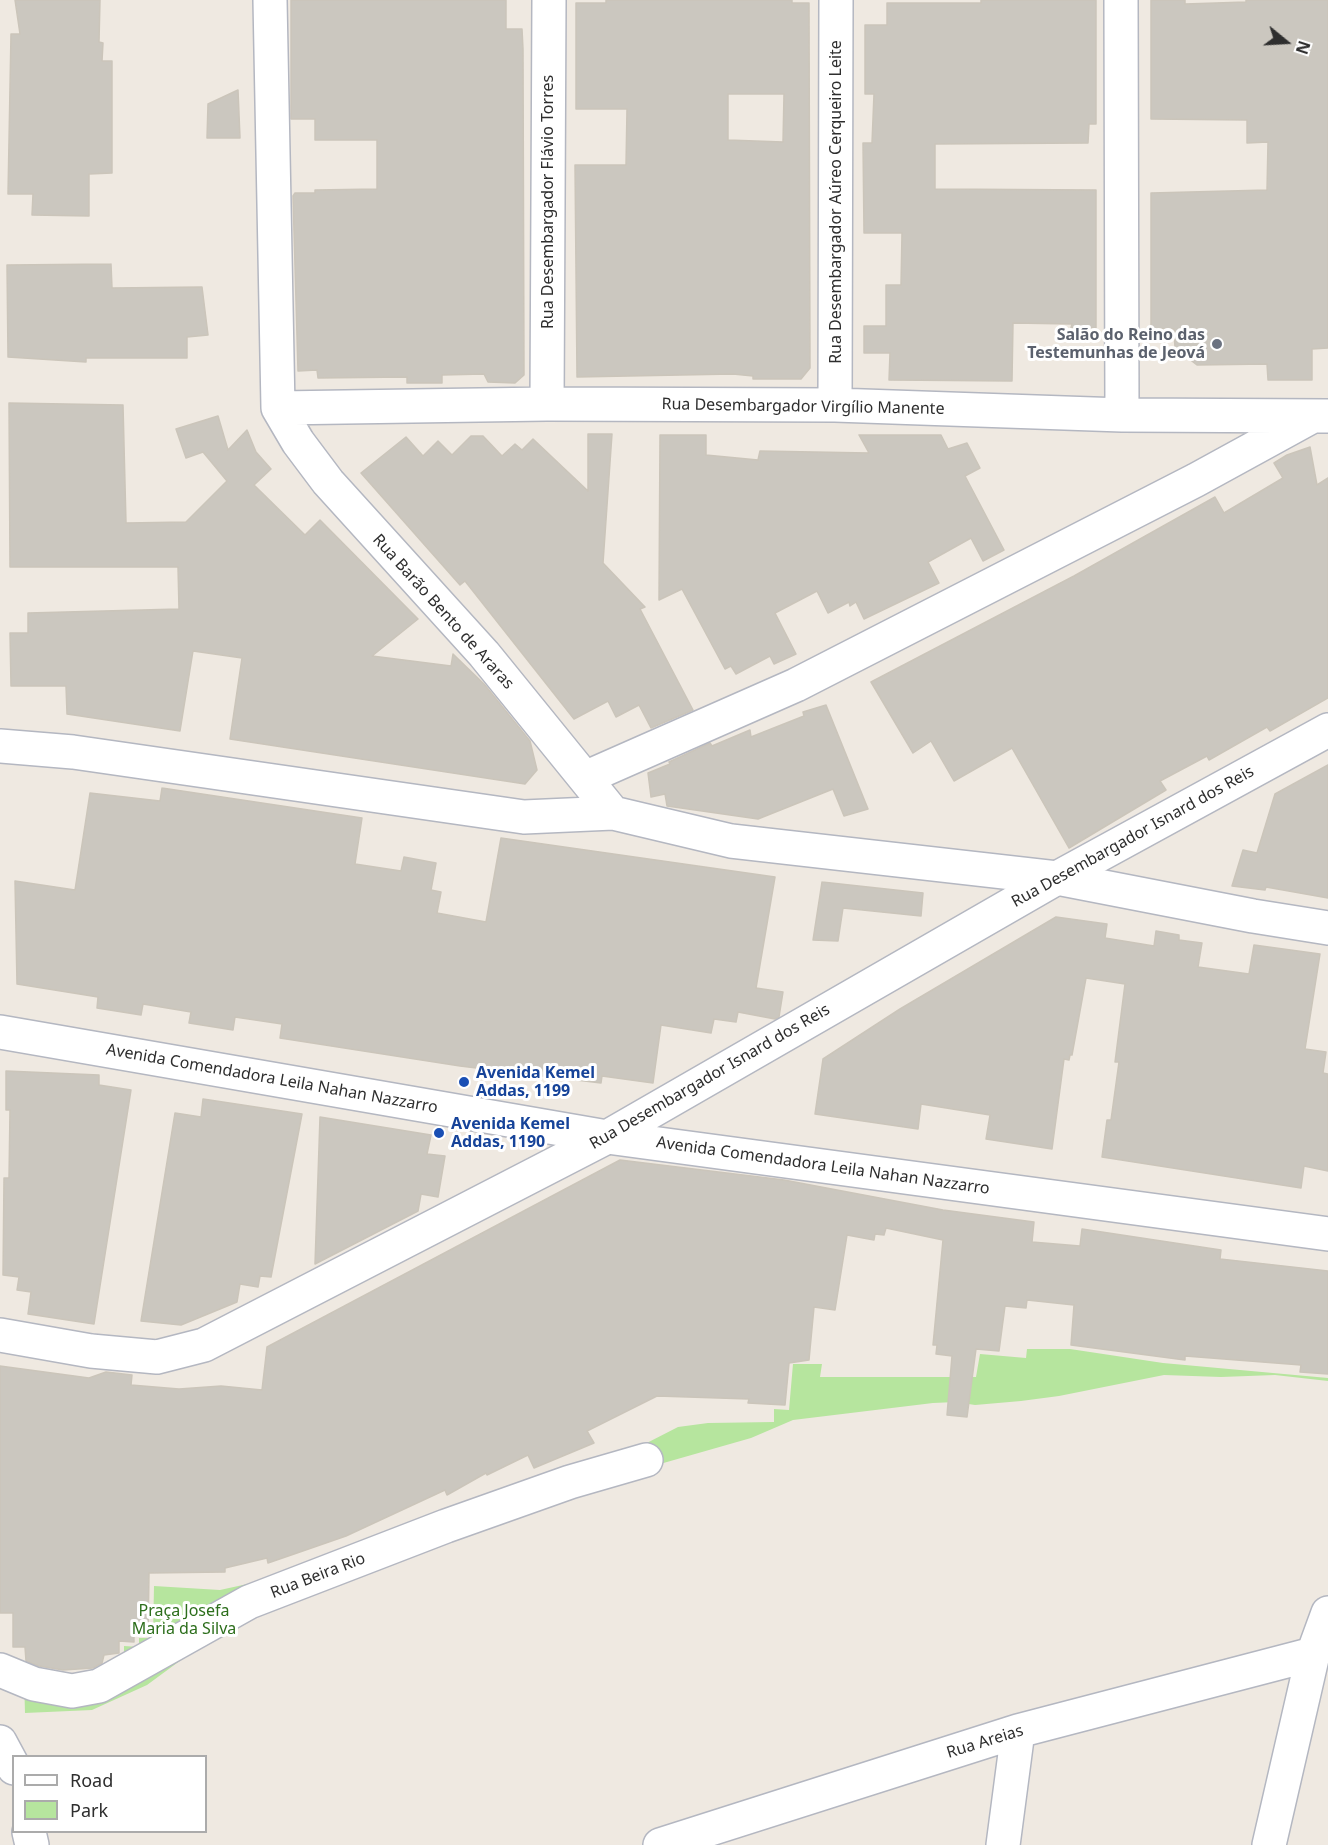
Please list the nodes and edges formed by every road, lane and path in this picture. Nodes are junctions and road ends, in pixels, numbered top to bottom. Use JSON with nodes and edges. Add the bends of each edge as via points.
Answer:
{"nodes":[{"id":1,"x":270,"y":0,"type":"edge"},
{"id":2,"x":549,"y":0,"type":"edge"},
{"id":3,"x":836,"y":0,"type":"edge"},
{"id":4,"x":1121,"y":0,"type":"edge"},
{"id":5,"x":547,"y":404,"type":"junction"},
{"id":6,"x":836,"y":405,"type":"junction"},
{"id":7,"x":278,"y":408,"type":"junction"},
{"id":8,"x":1122,"y":416,"type":"junction"},
{"id":9,"x":1320,"y":416,"type":"edge"},
{"id":10,"x":1328,"y":730,"type":"edge"},
{"id":11,"x":0,"y":746,"type":"edge"},
{"id":12,"x":585,"y":778,"type":"junction"},
{"id":13,"x":613,"y":813,"type":"junction"},
{"id":14,"x":1057,"y":878,"type":"junction"},
{"id":15,"x":1328,"y":928,"type":"edge"},
{"id":16,"x":0,"y":1032,"type":"edge"},
{"id":17,"x":607,"y":1137,"type":"junction"},
{"id":18,"x":1328,"y":1234,"type":"edge"},
{"id":19,"x":0,"y":1335,"type":"edge"},
{"id":20,"x":646,"y":1460,"type":"dead end"},
{"id":21,"x":1328,"y":1613,"type":"edge"},
{"id":22,"x":1314,"y":1654,"type":"junction"},
{"id":23,"x":0,"y":1670,"type":"edge"},
{"id":24,"x":1018,"y":1731,"type":"junction"},
{"id":25,"x":0,"y":1742,"type":"edge"},
{"id":26,"x":12,"y":1764,"type":"edge"},
{"id":27,"x":660,"y":1845,"type":"edge"},
{"id":28,"x":1003,"y":1845,"type":"edge"},
{"id":29,"x":1269,"y":1845,"type":"edge"}],
"edges":[{"from":1,"to":7,"type":"street"},
{"from":2,"to":5,"type":"street","name":"Rua Desembargador Flávio Torres"},
{"from":3,"to":6,"type":"street","name":"Rua Desembargador Aúreo Cerqueiro Leite"},
{"from":4,"to":8,"type":"street"},
{"from":5,"to":6,"type":"street","name":"Rua Desembargador Virgílio Manente"},
{"from":5,"to":7,"type":"street","name":"Rua Desembargador Virgílio Manente"},
{"from":6,"to":8,"type":"street","name":"Rua Desembargador Virgílio Manente"},
{"from":7,"to":12,"type":"street","name":"Rua Barão Bento de Araras","via":[[328,482],[484,654]]},
{"from":8,"to":9,"type":"street","name":"Rua Desembargador Virgílio Manente"},
{"from":9,"to":12,"type":"street","via":[[796,685]]},
{"from":10,"to":14,"type":"street","name":"Rua Desembargador Isnard dos Reis"},
{"from":11,"to":13,"type":"street","via":[[73,752],[525,817]]},
{"from":12,"to":13,"type":"street","name":"Rua Barão Bento de Araras"},
{"from":13,"to":14,"type":"street","via":[[731,841]]},
{"from":14,"to":15,"type":"street"},
{"from":14,"to":17,"type":"street","name":"Rua Desembargador Isnard dos Reis"},
{"from":16,"to":17,"type":"street","name":"Avenida Comendadora Leila Nahan Nazzarro"},
{"from":17,"to":18,"type":"street","name":"Avenida Comendadora Leila Nahan Nazzarro"},
{"from":17,"to":19,"type":"street","name":"Rua Desembargador Isnard dos Reis","via":[[204,1345],[157,1357],[91,1351]]},
{"from":20,"to":23,"type":"street","name":"Rua Beira Rio","via":[[446,1526],[249,1602],[99,1686],[72,1690],[34,1684]]},
{"from":21,"to":22,"type":"street"},
{"from":22,"to":24,"type":"street","name":"Rua Areias"},
{"from":22,"to":29,"type":"street"},
{"from":24,"to":27,"type":"street","name":"Rua Areias"},
{"from":24,"to":28,"type":"street"},
{"from":25,"to":26,"type":"street"}]}
